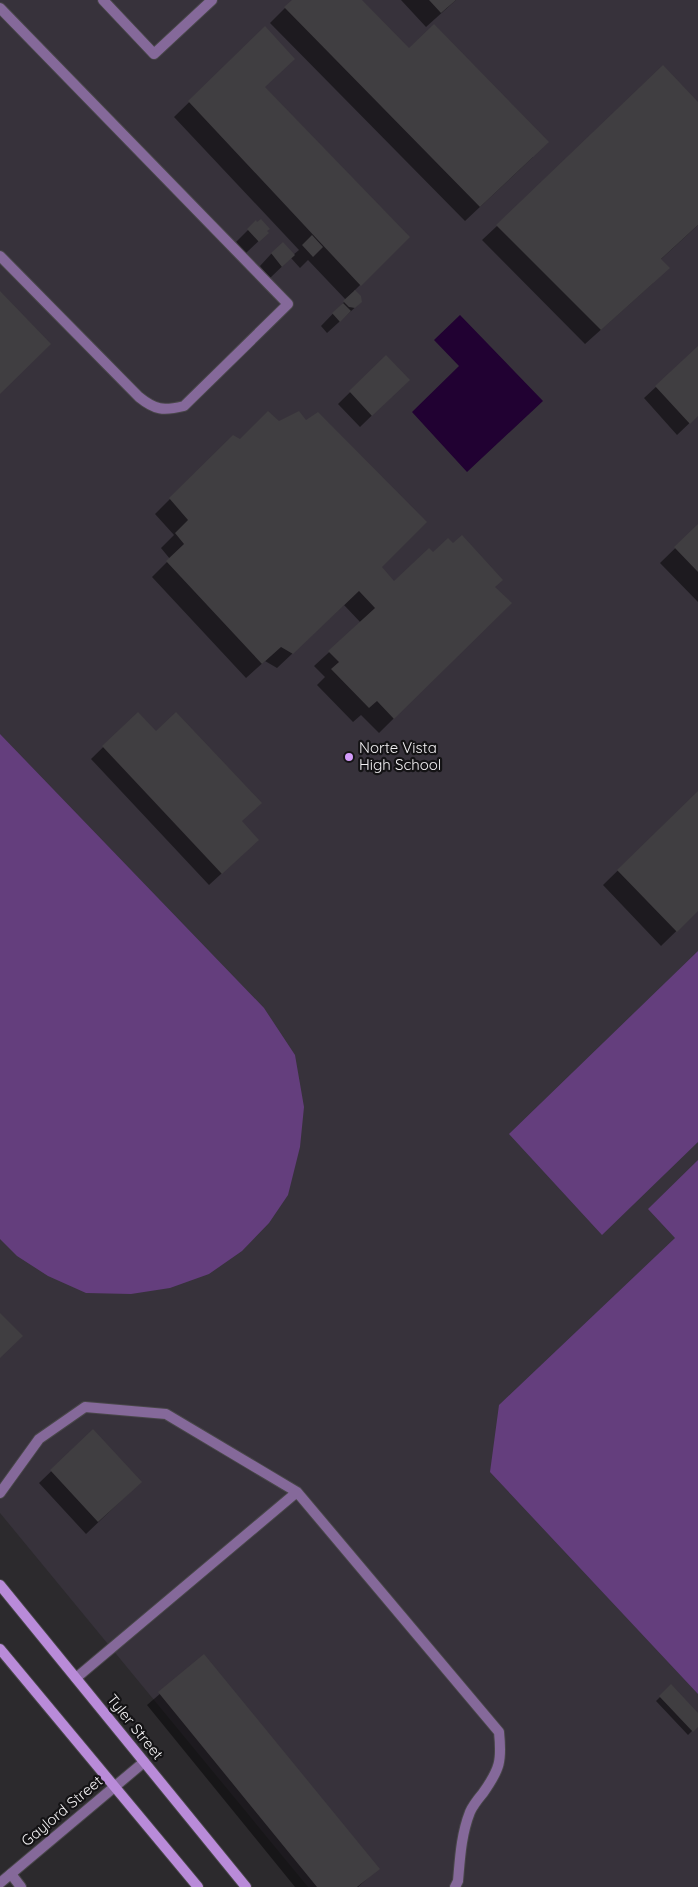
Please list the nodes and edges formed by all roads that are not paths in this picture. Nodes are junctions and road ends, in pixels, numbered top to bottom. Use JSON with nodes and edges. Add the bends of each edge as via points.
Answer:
{"nodes":[{"id":1,"x":103,"y":0,"type":"edge"},
{"id":2,"x":212,"y":0,"type":"edge"},
{"id":3,"x":0,"y":8,"type":"edge"},
{"id":4,"x":0,"y":256,"type":"edge"},
{"id":5,"x":0,"y":1492,"type":"edge"},
{"id":6,"x":297,"y":1492,"type":"junction"},
{"id":7,"x":0,"y":1585,"type":"edge"},
{"id":8,"x":0,"y":1649,"type":"edge"},
{"id":9,"x":76,"y":1678,"type":"junction"},
{"id":10,"x":144,"y":1762,"type":"junction"},
{"id":11,"x":115,"y":1787,"type":"junction"},
{"id":12,"x":11,"y":1874,"type":"junction"},
{"id":13,"x":0,"y":1883,"type":"edge"},
{"id":14,"x":21,"y":1887,"type":"edge"},
{"id":15,"x":198,"y":1887,"type":"edge"},
{"id":16,"x":246,"y":1887,"type":"edge"},
{"id":17,"x":455,"y":1887,"type":"edge"}],
"edges":[{"from":1,"to":2,"type":"street","via":[[154,54]]},
{"from":3,"to":4,"type":"street","via":[[288,304],[184,406],[168,410],[151,407],[139,398]]},
{"from":5,"to":6,"type":"street","via":[[39,1439],[85,1407],[166,1414]]},
{"from":6,"to":9,"type":"street"},
{"from":6,"to":17,"type":"street","via":[[499,1732],[502,1754],[494,1777],[470,1810]]},
{"from":7,"to":9,"type":"main road","name":"Tyler Street"},
{"from":8,"to":11,"type":"main road"},
{"from":9,"to":10,"type":"main road","name":"Tyler Street"},
{"from":10,"to":11,"type":"street","name":"Gaylord Street"},
{"from":10,"to":16,"type":"main road","name":"Tyler Street"},
{"from":11,"to":12,"type":"street","name":"Gaylord Street"},
{"from":11,"to":15,"type":"main road"},
{"from":12,"to":13,"type":"street","name":"Gaylord Street"},
{"from":12,"to":14,"type":"street"}]}
